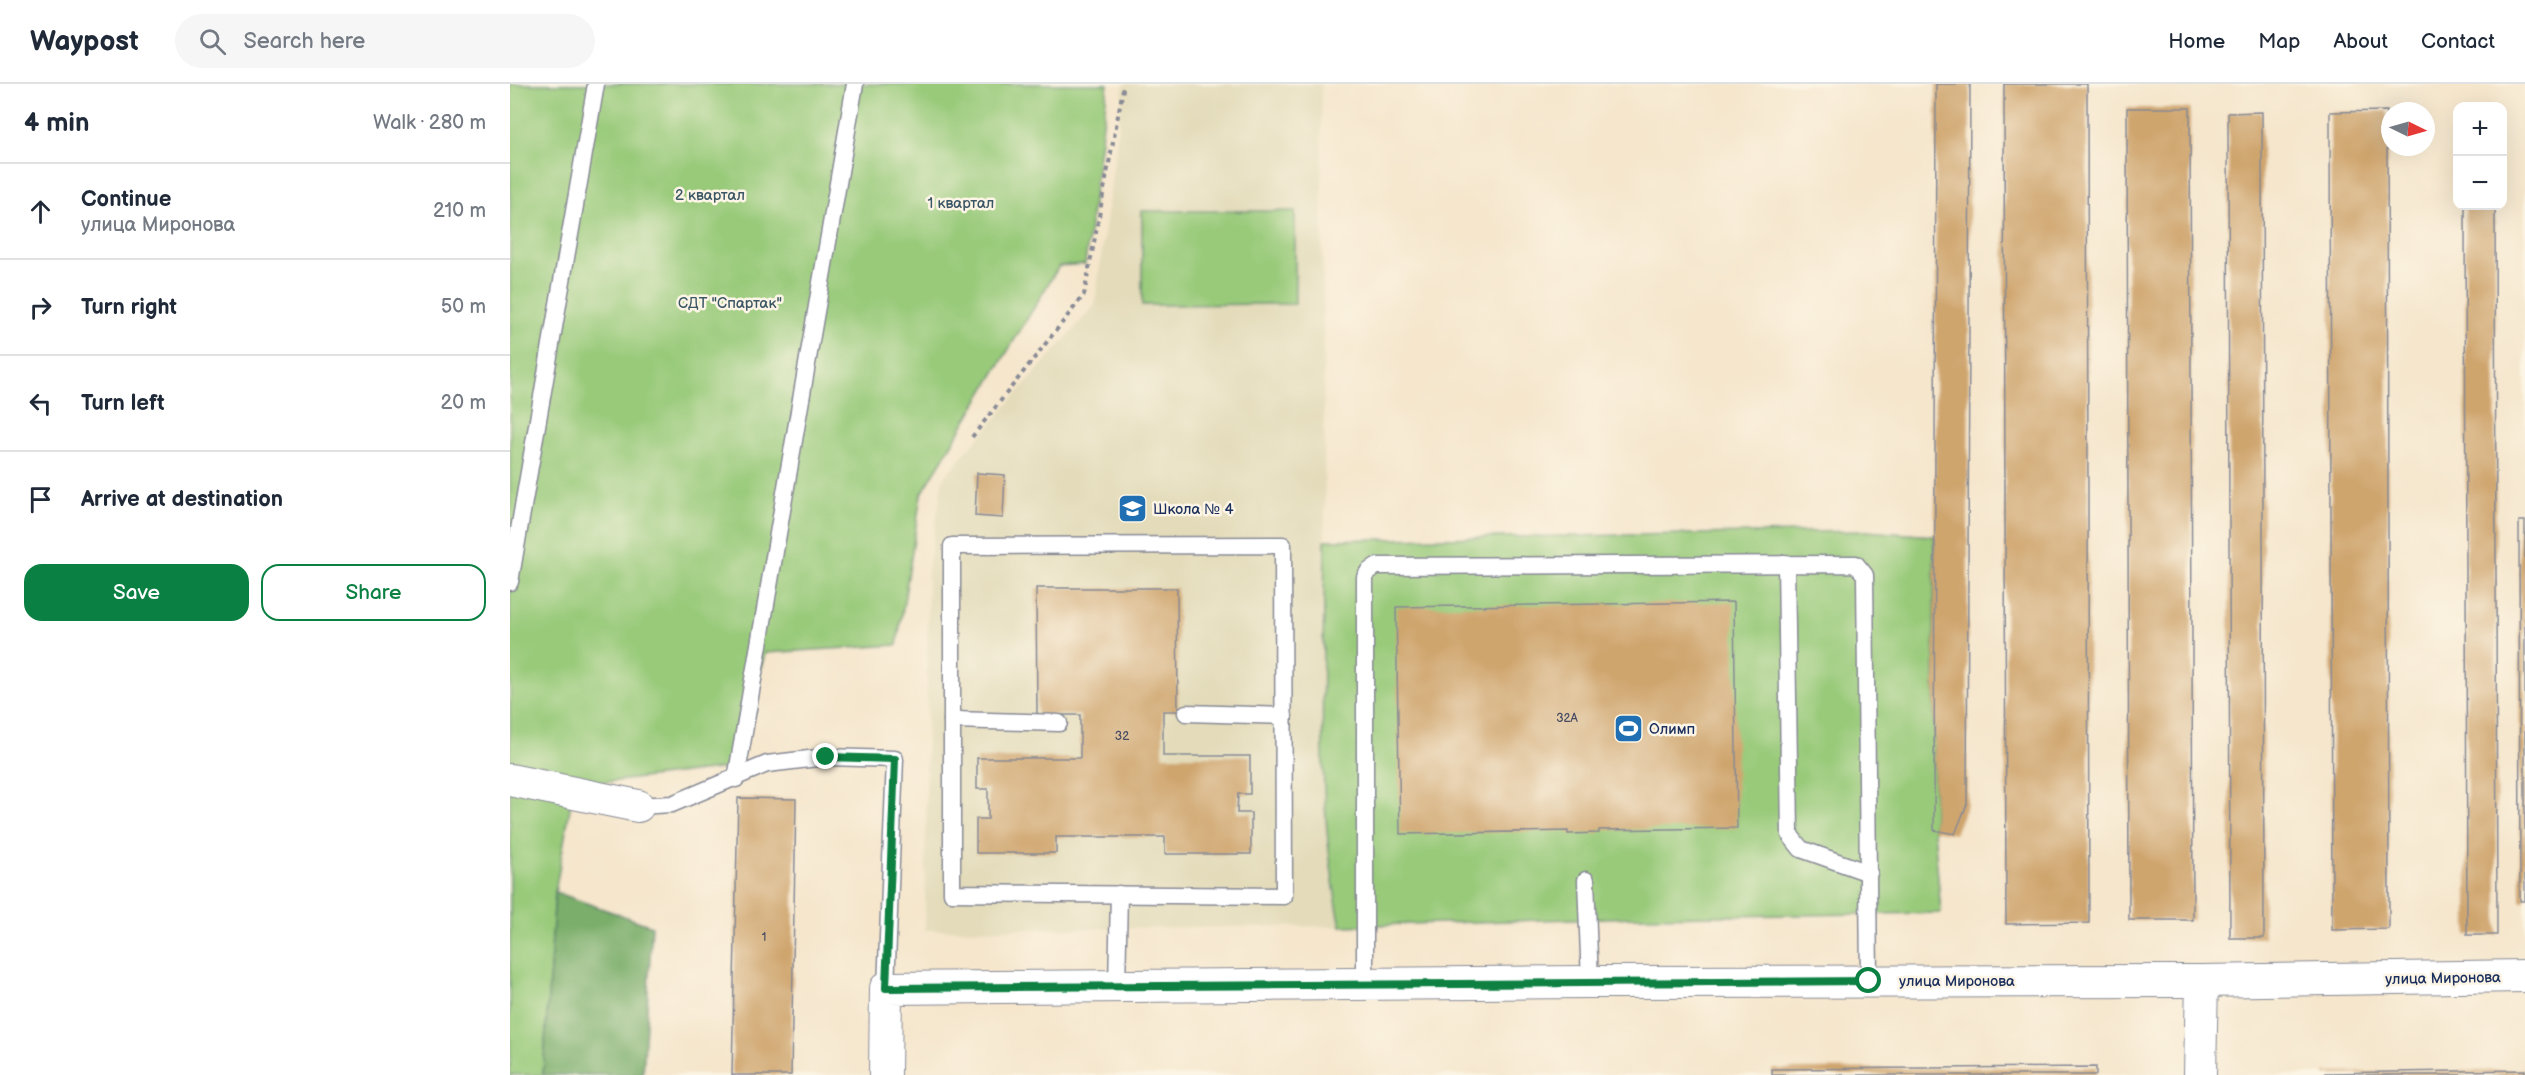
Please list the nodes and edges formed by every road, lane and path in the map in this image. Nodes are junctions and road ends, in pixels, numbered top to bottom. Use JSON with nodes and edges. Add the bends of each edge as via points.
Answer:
{"nodes":[{"id":1,"x":596,"y":84,"type":"edge"},
{"id":2,"x":855,"y":84,"type":"edge"},
{"id":3,"x":1124,"y":84,"type":"edge"},
{"id":4,"x":972,"y":437,"type":"dead end"},
{"id":5,"x":1786,"y":563,"type":"junction"},
{"id":6,"x":510,"y":582,"type":"edge"},
{"id":7,"x":1186,"y":712,"type":"dead end"},
{"id":8,"x":1284,"y":716,"type":"junction"},
{"id":9,"x":952,"y":720,"type":"junction"},
{"id":10,"x":1059,"y":723,"type":"dead end"},
{"id":11,"x":736,"y":779,"type":"junction"},
{"id":12,"x":510,"y":780,"type":"edge"},
{"id":13,"x":638,"y":806,"type":"joint"},
{"id":14,"x":1869,"y":873,"type":"junction"},
{"id":15,"x":1586,"y":879,"type":"dead end"},
{"id":16,"x":1119,"y":894,"type":"junction"},
{"id":17,"x":2525,"y":976,"type":"edge"},
{"id":18,"x":1869,"y":981,"type":"junction"},
{"id":19,"x":2202,"y":981,"type":"junction"},
{"id":20,"x":1590,"y":982,"type":"junction"},
{"id":21,"x":1365,"y":984,"type":"junction"},
{"id":22,"x":1117,"y":986,"type":"junction"},
{"id":23,"x":886,"y":988,"type":"junction"},
{"id":24,"x":885,"y":1075,"type":"edge"},
{"id":25,"x":2200,"y":1075,"type":"edge"}],
"edges":[{"from":1,"to":6,"type":"lane"},
{"from":2,"to":11,"type":"lane"},
{"from":3,"to":4,"type":"path","via":[[1084,295]]},
{"from":5,"to":14,"type":"lane","via":[[1790,835],[1801,849]]},
{"from":5,"to":14,"type":"lane","via":[[1856,564],[1865,575]]},
{"from":5,"to":21,"type":"lane","via":[[1376,566],[1368,572]]},
{"from":7,"to":8,"type":"lane"},
{"from":8,"to":9,"type":"lane","via":[[1283,545],[952,546]]},
{"from":8,"to":16,"type":"lane","via":[[1284,896]]},
{"from":9,"to":10,"type":"lane"},
{"from":9,"to":16,"type":"lane","via":[[952,893]]},
{"from":11,"to":13,"type":"lane","via":[[672,804]]},
{"from":11,"to":23,"type":"lane","via":[[767,764],[790,761],[826,757],[895,759]]},
{"from":12,"to":13,"type":"street"},
{"from":14,"to":18,"type":"lane"},
{"from":15,"to":20,"type":"lane"},
{"from":16,"to":22,"type":"lane"},
{"from":17,"to":19,"type":"street","name":"улица Миронова"},
{"from":18,"to":19,"type":"street","name":"улица Миронова"},
{"from":18,"to":20,"type":"street","name":"улица Миронова"},
{"from":19,"to":25,"type":"street"},
{"from":20,"to":21,"type":"street","name":"улица Миронова"},
{"from":21,"to":22,"type":"street","name":"улица Миронова"},
{"from":22,"to":23,"type":"street","name":"улица Миронова"},
{"from":23,"to":24,"type":"street"}]}
